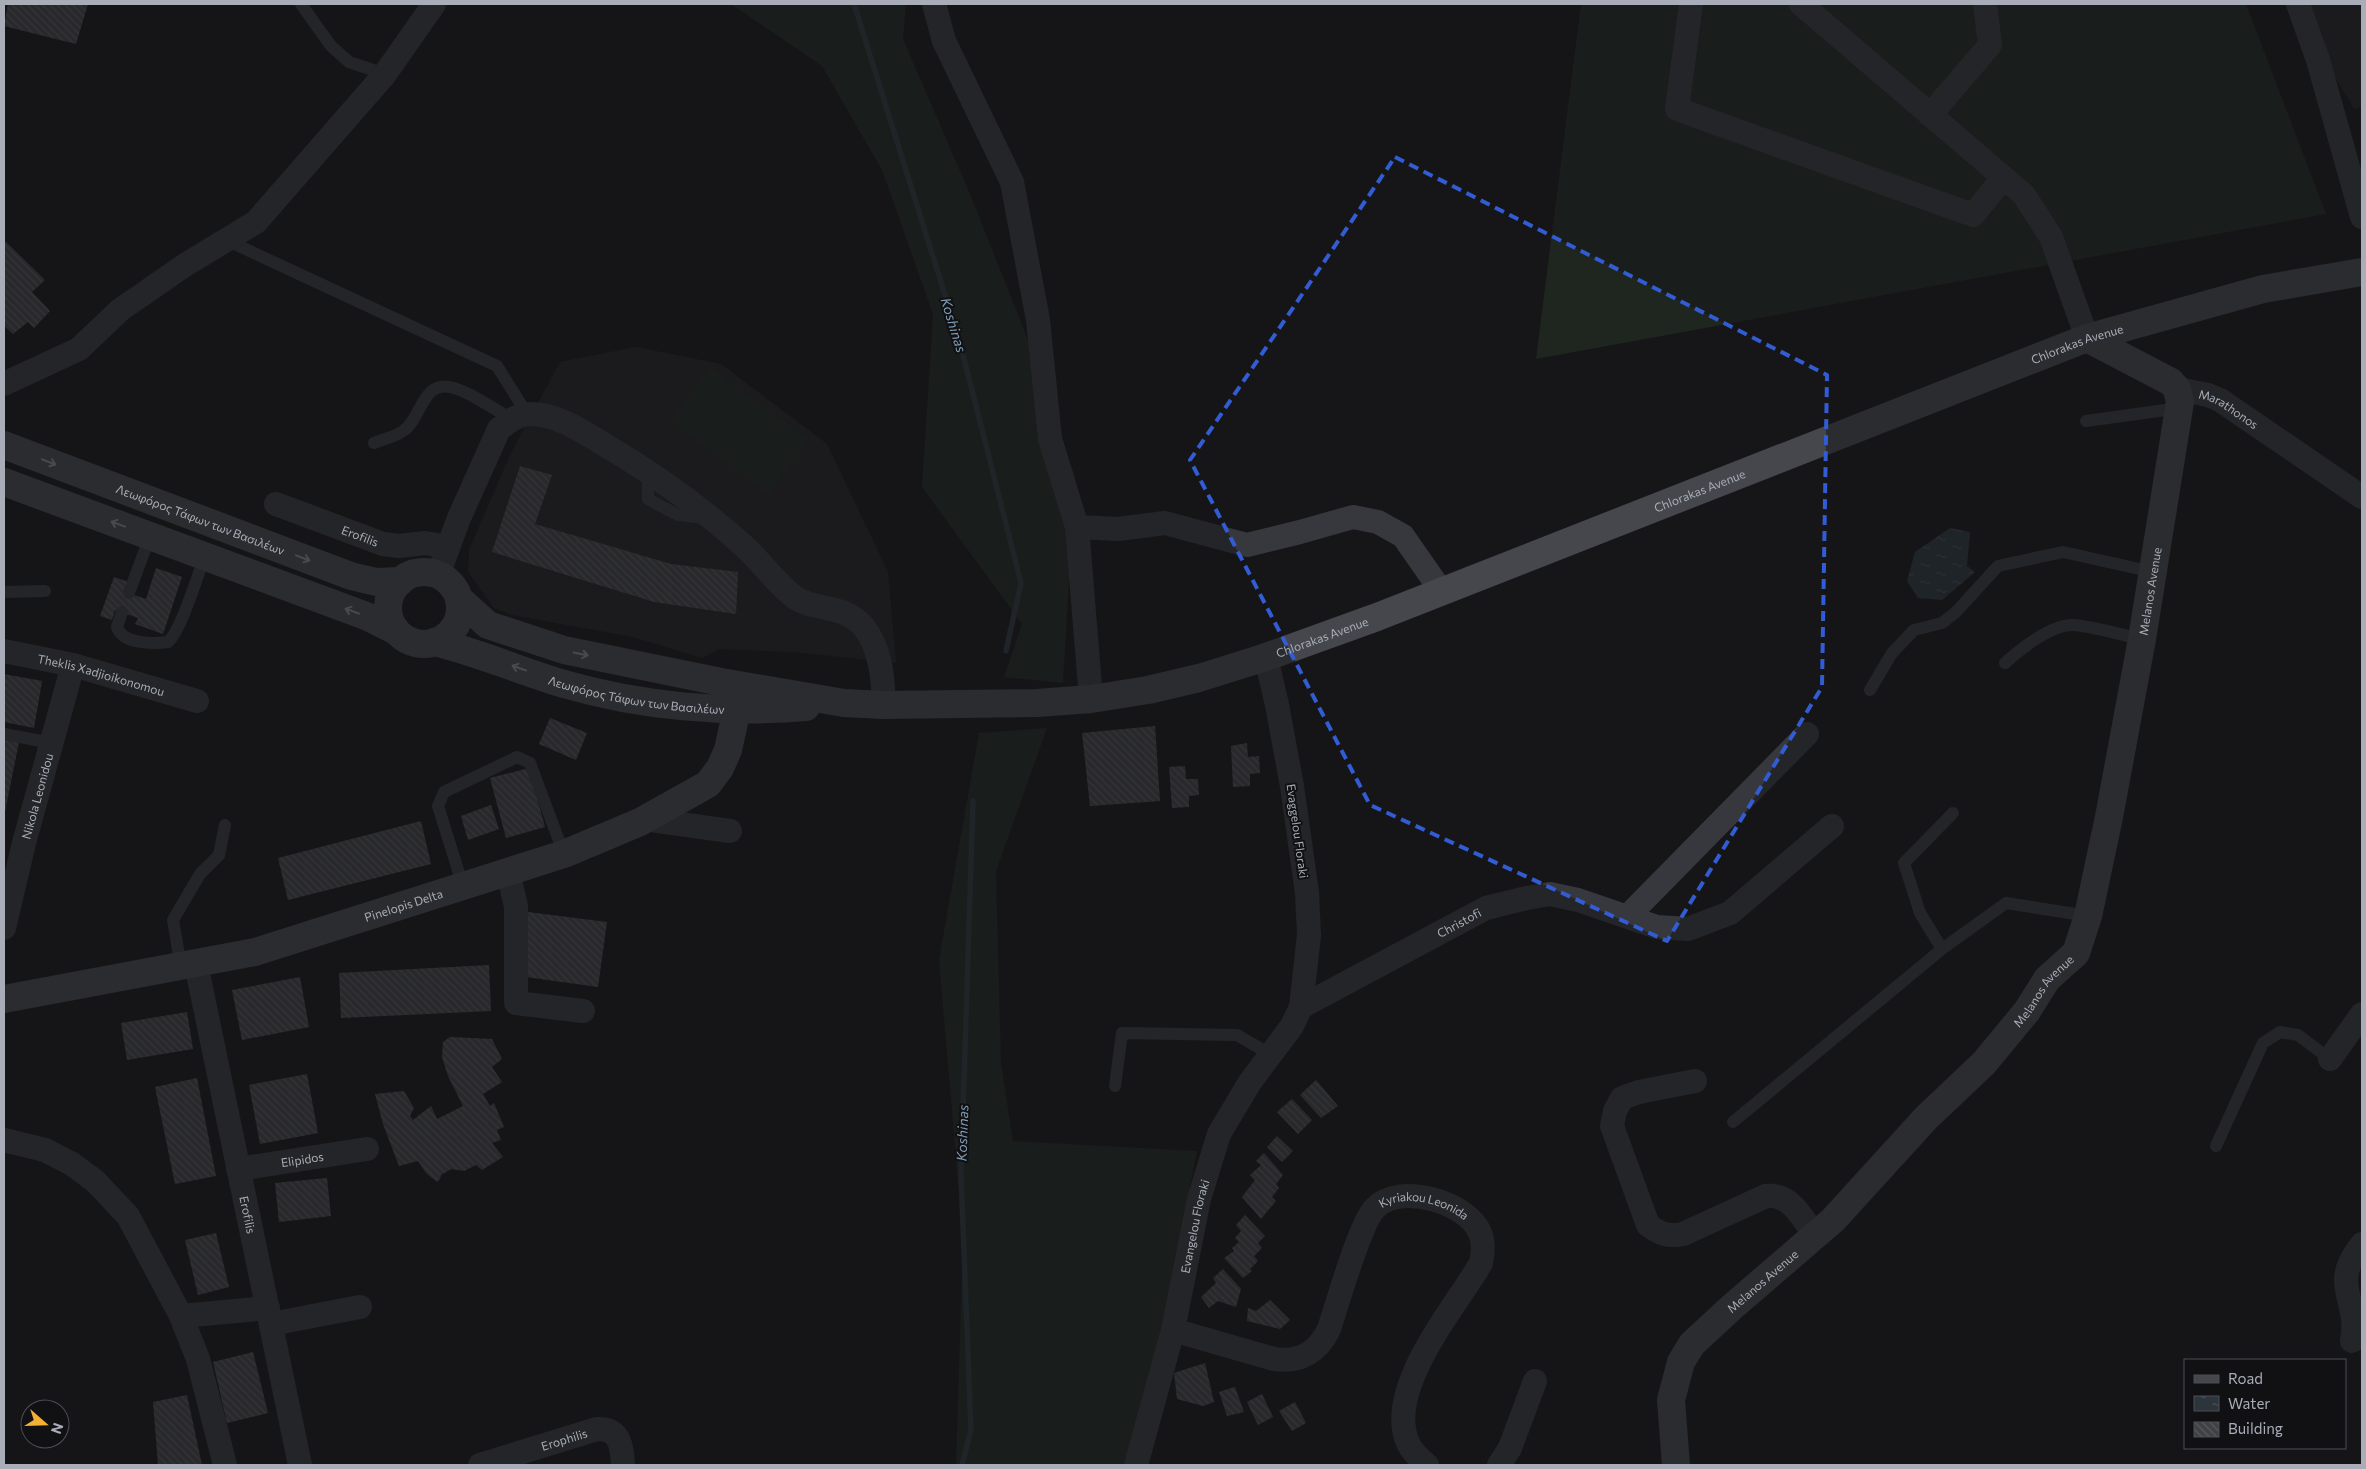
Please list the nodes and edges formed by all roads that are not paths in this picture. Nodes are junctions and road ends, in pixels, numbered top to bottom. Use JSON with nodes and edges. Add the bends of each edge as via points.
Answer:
{"nodes":[{"id":1,"x":301,"y":4,"type":"edge"},
{"id":2,"x":434,"y":4,"type":"edge"},
{"id":3,"x":1691,"y":4,"type":"edge"},
{"id":4,"x":1801,"y":4,"type":"edge"},
{"id":5,"x":1985,"y":4,"type":"edge"},
{"id":6,"x":2298,"y":4,"type":"edge"},
{"id":7,"x":936,"y":5,"type":"edge"},
{"id":8,"x":385,"y":74,"type":"junction"},
{"id":9,"x":1930,"y":116,"type":"junction"},
{"id":10,"x":2003,"y":178,"type":"junction"},
{"id":11,"x":2362,"y":217,"type":"edge"},
{"id":12,"x":226,"y":240,"type":"junction"},
{"id":13,"x":2362,"y":272,"type":"edge"},
{"id":14,"x":2087,"y":338,"type":"junction"},
{"id":15,"x":4,"y":384,"type":"edge"},
{"id":16,"x":2178,"y":399,"type":"junction"},
{"id":17,"x":520,"y":417,"type":"junction"},
{"id":18,"x":2086,"y":421,"type":"dead end"},
{"id":19,"x":374,"y":443,"type":"dead end"},
{"id":20,"x":4,"y":445,"type":"edge"},
{"id":21,"x":4,"y":482,"type":"edge"},
{"id":22,"x":2362,"y":497,"type":"edge"},
{"id":23,"x":276,"y":504,"type":"dead end"},
{"id":24,"x":1077,"y":527,"type":"junction"},
{"id":25,"x":150,"y":536,"type":"junction"},
{"id":26,"x":448,"y":547,"type":"junction"},
{"id":27,"x":204,"y":556,"type":"junction"},
{"id":28,"x":2153,"y":572,"type":"junction"},
{"id":29,"x":438,"y":575,"type":"junction"},
{"id":30,"x":401,"y":581,"type":"junction"},
{"id":31,"x":45,"y":591,"type":"dead end"},
{"id":32,"x":4,"y":592,"type":"edge"},
{"id":33,"x":1442,"y":592,"type":"junction"},
{"id":34,"x":129,"y":593,"type":"dead end"},
{"id":35,"x":459,"y":599,"type":"junction"},
{"id":36,"x":122,"y":612,"type":"dead end"},
{"id":37,"x":396,"y":631,"type":"junction"},
{"id":38,"x":2142,"y":639,"type":"junction"},
{"id":39,"x":434,"y":642,"type":"junction"},
{"id":40,"x":4,"y":651,"type":"edge"},
{"id":41,"x":1266,"y":657,"type":"junction"},
{"id":42,"x":2005,"y":663,"type":"dead end"},
{"id":43,"x":73,"y":665,"type":"junction"},
{"id":44,"x":1870,"y":690,"type":"dead end"},
{"id":45,"x":1091,"y":699,"type":"junction"},
{"id":46,"x":197,"y":702,"type":"dead end"},
{"id":47,"x":844,"y":703,"type":"junction"},
{"id":48,"x":1037,"y":703,"type":"joint"},
{"id":49,"x":884,"y":705,"type":"junction"},
{"id":50,"x":737,"y":709,"type":"junction"},
{"id":51,"x":4,"y":734,"type":"edge"},
{"id":52,"x":1807,"y":734,"type":"dead end"},
{"id":53,"x":52,"y":743,"type":"junction"},
{"id":54,"x":1953,"y":812,"type":"dead end"},
{"id":55,"x":644,"y":819,"type":"junction"},
{"id":56,"x":225,"y":825,"type":"dead end"},
{"id":57,"x":1832,"y":826,"type":"dead end"},
{"id":58,"x":730,"y":831,"type":"dead end"},
{"id":59,"x":14,"y":842,"type":"edge"},
{"id":60,"x":564,"y":854,"type":"junction"},
{"id":61,"x":508,"y":872,"type":"junction"},
{"id":62,"x":463,"y":886,"type":"junction"},
{"id":63,"x":1628,"y":916,"type":"junction"},
{"id":64,"x":2088,"y":916,"type":"junction"},
{"id":65,"x":4,"y":928,"type":"edge"},
{"id":66,"x":1942,"y":949,"type":"junction"},
{"id":67,"x":189,"y":965,"type":"junction"},
{"id":68,"x":4,"y":999,"type":"edge"},
{"id":69,"x":1301,"y":1007,"type":"junction"},
{"id":70,"x":583,"y":1011,"type":"dead end"},
{"id":71,"x":2362,"y":1014,"type":"edge"},
{"id":72,"x":1270,"y":1054,"type":"junction"},
{"id":73,"x":2330,"y":1059,"type":"joint"},
{"id":74,"x":1695,"y":1081,"type":"dead end"},
{"id":75,"x":1115,"y":1086,"type":"dead end"},
{"id":76,"x":1733,"y":1122,"type":"dead end"},
{"id":77,"x":4,"y":1140,"type":"edge"},
{"id":78,"x":2216,"y":1146,"type":"dead end"},
{"id":79,"x":367,"y":1149,"type":"dead end"},
{"id":80,"x":238,"y":1169,"type":"junction"},
{"id":81,"x":1816,"y":1236,"type":"junction"},
{"id":82,"x":2362,"y":1244,"type":"edge"},
{"id":83,"x":360,"y":1307,"type":"dead end"},
{"id":84,"x":181,"y":1316,"type":"junction"},
{"id":85,"x":269,"y":1316,"type":"junction"},
{"id":86,"x":1172,"y":1330,"type":"junction"},
{"id":87,"x":2352,"y":1341,"type":"dead end"},
{"id":88,"x":1535,"y":1381,"type":"dead end"},
{"id":89,"x":225,"y":1465,"type":"edge"},
{"id":90,"x":300,"y":1465,"type":"edge"},
{"id":91,"x":480,"y":1465,"type":"edge"},
{"id":92,"x":623,"y":1465,"type":"edge"},
{"id":93,"x":1136,"y":1465,"type":"edge"},
{"id":94,"x":1427,"y":1465,"type":"edge"},
{"id":95,"x":1500,"y":1465,"type":"edge"},
{"id":96,"x":1676,"y":1465,"type":"edge"}],
"edges":[{"from":1,"to":8,"type":"lane","via":[[331,46],[349,62]]},
{"from":2,"to":8,"type":"street"},
{"from":3,"to":10,"type":"street","via":[[1677,109],[1973,215]]},
{"from":4,"to":9,"type":"street"},
{"from":5,"to":9,"type":"street","via":[[1990,45]]},
{"from":6,"to":11,"type":"street","via":[[2318,60]]},
{"from":7,"to":24,"type":"street","via":[[944,42],[1012,182],[1038,320],[1050,440]]},
{"from":8,"to":12,"type":"street","via":[[256,222]]},
{"from":9,"to":10,"type":"street"},
{"from":10,"to":14,"type":"street","via":[[2024,195],[2052,237]]},
{"from":12,"to":15,"type":"street","via":[[120,310],[79,350]]},
{"from":12,"to":17,"type":"lane","via":[[497,366]]},
{"from":13,"to":14,"type":"main road","name":"Chlorakas Avenue","via":[[2263,289]]},
{"from":14,"to":16,"type":"main road","name":"Marathonos","via":[[2170,382]]},
{"from":14,"to":33,"type":"main road","name":"Chlorakas Avenue"},
{"from":16,"to":18,"type":"lane"},
{"from":16,"to":22,"type":"street","name":"Marathonos","via":[[2208,395],[2220,400]]},
{"from":16,"to":28,"type":"main road","name":"Melanos Avenue"},
{"from":17,"to":19,"type":"lane","via":[[450,387],[441,387],[428,393],[403,431]]},
{"from":17,"to":26,"type":"street","via":[[499,428],[492,440]]},
{"from":17,"to":49,"type":"street","via":[[548,416],[570,424],[648,470],[712,518],[796,598],[852,616],[863,627],[879,659]]},
{"from":20,"to":30,"type":"main road","name":"Λεωφόρος Τάφων των Βασιλέων","one_way":true,"via":[[351,576],[376,582]]},
{"from":25,"to":21,"type":"main road","one_way":true},
{"from":23,"to":26,"type":"street","name":"Erofilis","via":[[383,544],[425,543]]},
{"from":24,"to":33,"type":"street","via":[[1118,529],[1165,523],[1247,545],[1353,517],[1378,522],[1403,536]]},
{"from":24,"to":45,"type":"street"},
{"from":25,"to":27,"type":"main road"},
{"from":25,"to":34,"type":"lane"},
{"from":26,"to":29,"type":"street"},
{"from":27,"to":36,"type":"lane","via":[[173,638],[168,642],[138,642],[124,636],[117,627]]},
{"from":37,"to":27,"type":"main road","one_way":true,"via":[[366,616]]},
{"from":28,"to":38,"type":"main road","name":"Melanos Avenue"},
{"from":28,"to":44,"type":"lane","via":[[2063,552],[1998,566],[1942,623],[1914,630],[1892,653]]},
{"from":29,"to":30,"type":"main road","via":[[420,572]]},
{"from":29,"to":35,"type":"main road","via":[[455,589]]},
{"from":30,"to":37,"type":"main road","via":[[394,589],[388,610]]},
{"from":31,"to":32,"type":"lane"},
{"from":33,"to":41,"type":"main road","name":"Chlorakas Avenue"},
{"from":35,"to":39,"type":"main road","via":[[457,622],[451,632]]},
{"from":35,"to":47,"type":"main road","name":"Λεωφόρος Τάφων των Βασιλέων","one_way":true,"via":[[488,625],[564,650]]},
{"from":37,"to":39,"type":"main road","via":[[413,642]]},
{"from":38,"to":42,"type":"lane","via":[[2071,624],[2039,636]]},
{"from":38,"to":64,"type":"main road","name":"Melanos Avenue","via":[[2110,817]]},
{"from":50,"to":39,"type":"main road","name":"Λεωφόρος Τάφων των Βασιλέων","one_way":true,"via":[[604,694]]},
{"from":40,"to":43,"type":"street","name":"Theklis Xadjioikonomou"},
{"from":41,"to":45,"type":"main road","name":"Chlorakas Avenue","via":[[1199,678]]},
{"from":41,"to":69,"type":"street","name":"Evaggelou Floraki","via":[[1287,759],[1307,893],[1309,935]]},
{"from":43,"to":46,"type":"street","name":"Theklis Xadjioikonomou"},
{"from":43,"to":53,"type":"street","name":"Nikola Leonidou"},
{"from":45,"to":48,"type":"main road","name":"Chlorakas Avenue"},
{"from":47,"to":49,"type":"main road","name":"Λεωφόρος Τάφων των Βασιλέων"},
{"from":47,"to":50,"type":"main road","name":"Λεωφόρος Τάφων των Βασιλέων"},
{"from":48,"to":49,"type":"main road","name":"Λεωφόρος Τάφων των Βασιλέων"},
{"from":50,"to":55,"type":"main road","name":"Pinelopis Delta","via":[[728,750],[708,784]]},
{"from":51,"to":53,"type":"lane"},
{"from":52,"to":63,"type":"street"},
{"from":53,"to":59,"type":"street","name":"Nikola Leonidou"},
{"from":54,"to":66,"type":"lane","via":[[1904,863],[1920,913]]},
{"from":55,"to":58,"type":"street"},
{"from":55,"to":60,"type":"main road","name":"Pinelopis Delta"},
{"from":56,"to":67,"type":"lane","via":[[219,855],[200,874],[173,920]]},
{"from":57,"to":63,"type":"street","name":"Christofi","via":[[1730,913],[1688,929],[1657,927]]},
{"from":59,"to":65,"type":"street","name":"Nikola Leonidou"},
{"from":60,"to":61,"type":"main road","name":"Pinelopis Delta"},
{"from":60,"to":62,"type":"lane","via":[[530,763],[517,757],[444,792],[438,806]]},
{"from":61,"to":62,"type":"main road","name":"Pinelopis Delta"},
{"from":61,"to":70,"type":"street","via":[[516,906],[516,1003]]},
{"from":62,"to":67,"type":"main road","name":"Pinelopis Delta","via":[[255,952]]},
{"from":63,"to":69,"type":"street","name":"Christofi","via":[[1550,894],[1486,908]]},
{"from":64,"to":66,"type":"lane","via":[[2006,903]]},
{"from":64,"to":81,"type":"main road","name":"Melanos Avenue","via":[[2076,953],[2047,979],[2007,1037]]},
{"from":66,"to":76,"type":"lane"},
{"from":67,"to":68,"type":"main road","name":"Pinelopis Delta"},
{"from":67,"to":80,"type":"street","name":"Erofilis"},
{"from":69,"to":72,"type":"street","name":"Evangelou Floraki","via":[[1292,1026]]},
{"from":71,"to":73,"type":"street"},
{"from":72,"to":75,"type":"lane","via":[[1237,1035],[1122,1033]]},
{"from":72,"to":86,"type":"street","name":"Evangelou Floraki","via":[[1232,1110],[1214,1151],[1199,1199]]},
{"from":73,"to":78,"type":"lane","via":[[2298,1036],[2280,1032],[2263,1043]]},
{"from":74,"to":81,"type":"street","via":[[1622,1098],[1615,1111],[1612,1126],[1648,1225],[1672,1237],[1774,1195],[1790,1202]]},
{"from":77,"to":84,"type":"street","via":[[45,1150],[72,1164],[94,1181],[128,1216]]},
{"from":79,"to":80,"type":"street","name":"Elipidos"},
{"from":80,"to":85,"type":"street","name":"Erofilis"},
{"from":81,"to":96,"type":"main road","name":"Melanos Avenue","via":[[1692,1344],[1681,1362],[1671,1400]]},
{"from":82,"to":87,"type":"street","via":[[2346,1270],[2345,1282],[2354,1316]]},
{"from":83,"to":85,"type":"street"},
{"from":84,"to":85,"type":"street"},
{"from":84,"to":89,"type":"street","via":[[198,1359]]},
{"from":85,"to":90,"type":"street","name":"Erofilis"},
{"from":86,"to":93,"type":"street","name":"Evangelou Floraki"},
{"from":86,"to":94,"type":"street","name":"Kyriakou Leonida","via":[[1274,1359],[1288,1361],[1310,1354],[1324,1340],[1373,1209],[1384,1200],[1410,1194],[1458,1211],[1472,1220],[1480,1232],[1481,1262],[1428,1345],[1403,1408],[1409,1445]]},
{"from":88,"to":95,"type":"street","via":[[1510,1448]]},
{"from":91,"to":92,"type":"street","name":"Erophilis","via":[[597,1428],[610,1429],[617,1436]]}]}
